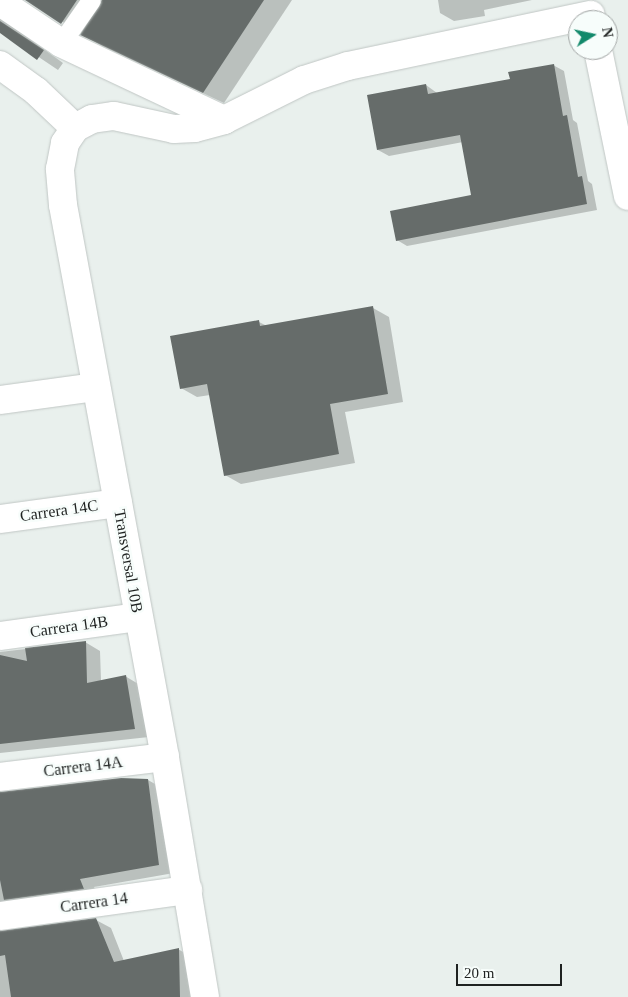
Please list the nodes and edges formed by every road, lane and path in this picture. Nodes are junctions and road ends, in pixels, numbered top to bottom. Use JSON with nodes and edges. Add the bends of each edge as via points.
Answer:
{"nodes":[{"id":1,"x":91,"y":0,"type":"edge"},
{"id":2,"x":0,"y":2,"type":"edge"},
{"id":3,"x":568,"y":17,"type":"edge"},
{"id":4,"x":61,"y":43,"type":"junction"},
{"id":5,"x":600,"y":60,"type":"edge"},
{"id":6,"x":0,"y":64,"type":"edge"},
{"id":7,"x":224,"y":120,"type":"junction"},
{"id":8,"x":75,"y":128,"type":"junction"},
{"id":9,"x":628,"y":196,"type":"edge"},
{"id":10,"x":95,"y":387,"type":"junction"},
{"id":11,"x":0,"y":400,"type":"edge"},
{"id":12,"x":118,"y":503,"type":"junction"},
{"id":13,"x":0,"y":519,"type":"edge"},
{"id":14,"x":138,"y":617,"type":"junction"},
{"id":15,"x":0,"y":636,"type":"edge"},
{"id":16,"x":165,"y":757,"type":"junction"},
{"id":17,"x":0,"y":777,"type":"edge"},
{"id":18,"x":188,"y":890,"type":"junction"},
{"id":19,"x":0,"y":916,"type":"edge"},
{"id":20,"x":205,"y":997,"type":"edge"}],
"edges":[{"from":1,"to":4,"type":"lane"},
{"from":2,"to":4,"type":"street"},
{"from":3,"to":7,"type":"street","via":[[348,66],[304,80]]},
{"from":4,"to":7,"type":"street"},
{"from":5,"to":9,"type":"street"},
{"from":6,"to":8,"type":"street","via":[[36,91]]},
{"from":7,"to":8,"type":"street","via":[[174,129],[114,116],[92,119]]},
{"from":8,"to":10,"type":"street","name":"Transversal 10B","via":[[65,143],[60,169]]},
{"from":10,"to":11,"type":"street"},
{"from":10,"to":12,"type":"street","name":"Transversal 10B"},
{"from":12,"to":13,"type":"street","name":"Carrera 14C"},
{"from":12,"to":14,"type":"street","name":"Transversal 10B"},
{"from":14,"to":15,"type":"street","name":"Carrera 14B"},
{"from":14,"to":16,"type":"street","name":"Transversal 10B"},
{"from":16,"to":17,"type":"street","name":"Carrera 14A"},
{"from":16,"to":18,"type":"street","name":"Transversal 10B"},
{"from":18,"to":19,"type":"street","name":"Carrera 14"},
{"from":18,"to":20,"type":"street","name":"Transversal 10B"}]}
